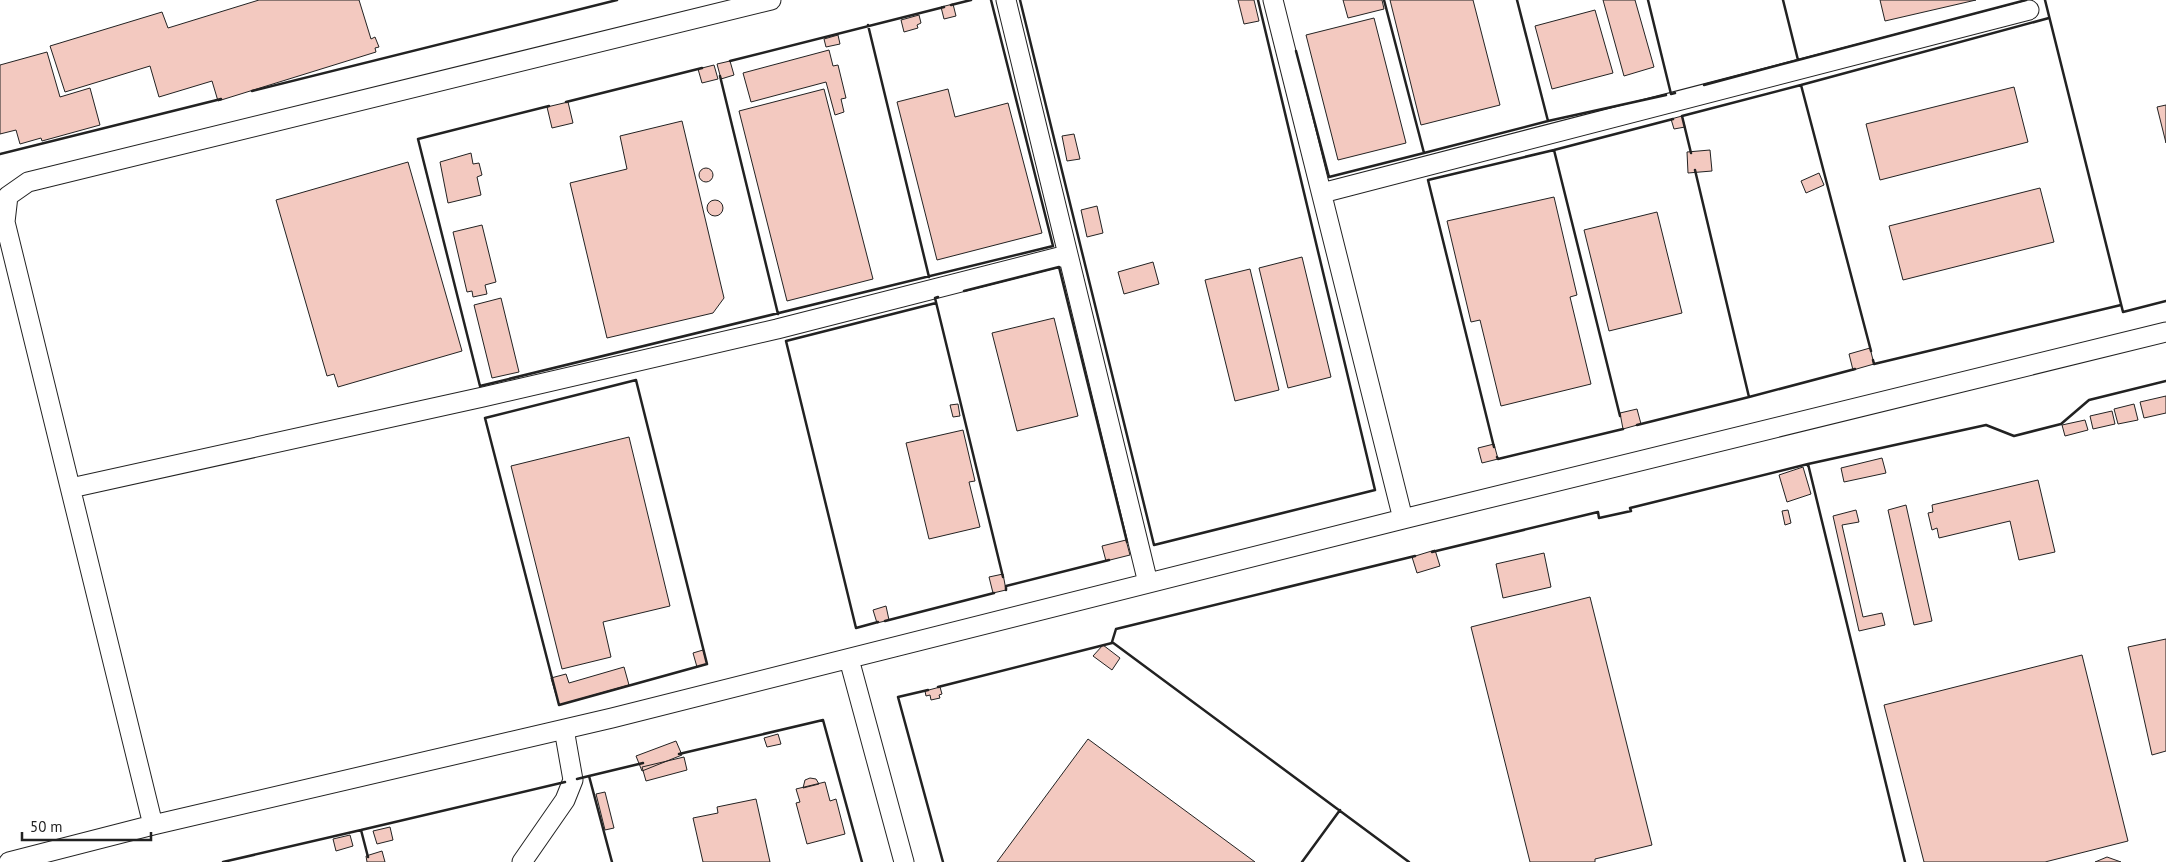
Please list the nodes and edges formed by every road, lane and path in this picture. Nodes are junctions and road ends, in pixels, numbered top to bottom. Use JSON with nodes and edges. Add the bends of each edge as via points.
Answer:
{"nodes":[{"id":1,"x":771,"y":0,"type":"edge"},
{"id":2,"x":1006,"y":0,"type":"edge"},
{"id":3,"x":1273,"y":0,"type":"edge"},
{"id":4,"x":2029,"y":10,"type":"dead end"},
{"id":5,"x":1322,"y":193,"type":"junction"},
{"id":6,"x":1067,"y":255,"type":"junction"},
{"id":7,"x":2166,"y":332,"type":"edge"},
{"id":8,"x":71,"y":488,"type":"junction"},
{"id":9,"x":1403,"y":519,"type":"junction"},
{"id":10,"x":1148,"y":583,"type":"junction"},
{"id":11,"x":849,"y":659,"type":"junction"},
{"id":12,"x":564,"y":729,"type":"junction"},
{"id":13,"x":154,"y":824,"type":"junction"},
{"id":14,"x":9,"y":862,"type":"edge"},
{"id":15,"x":522,"y":862,"type":"edge"},
{"id":16,"x":904,"y":862,"type":"edge"}],
"edges":[{"from":1,"to":8,"type":"street","via":[[28,182],[8,196],[5,222]]},
{"from":2,"to":6,"type":"street"},
{"from":3,"to":5,"type":"street"},
{"from":4,"to":5,"type":"street"},
{"from":5,"to":9,"type":"street"},
{"from":6,"to":8,"type":"street","via":[[777,329]]},
{"from":6,"to":10,"type":"street"},
{"from":7,"to":9,"type":"street"},
{"from":8,"to":13,"type":"street"},
{"from":9,"to":10,"type":"street"},
{"from":10,"to":11,"type":"street"},
{"from":11,"to":12,"type":"street"},
{"from":11,"to":16,"type":"street"},
{"from":12,"to":13,"type":"street"},
{"from":12,"to":15,"type":"street","via":[[573,780],[566,800]]},
{"from":13,"to":14,"type":"street"}]}
